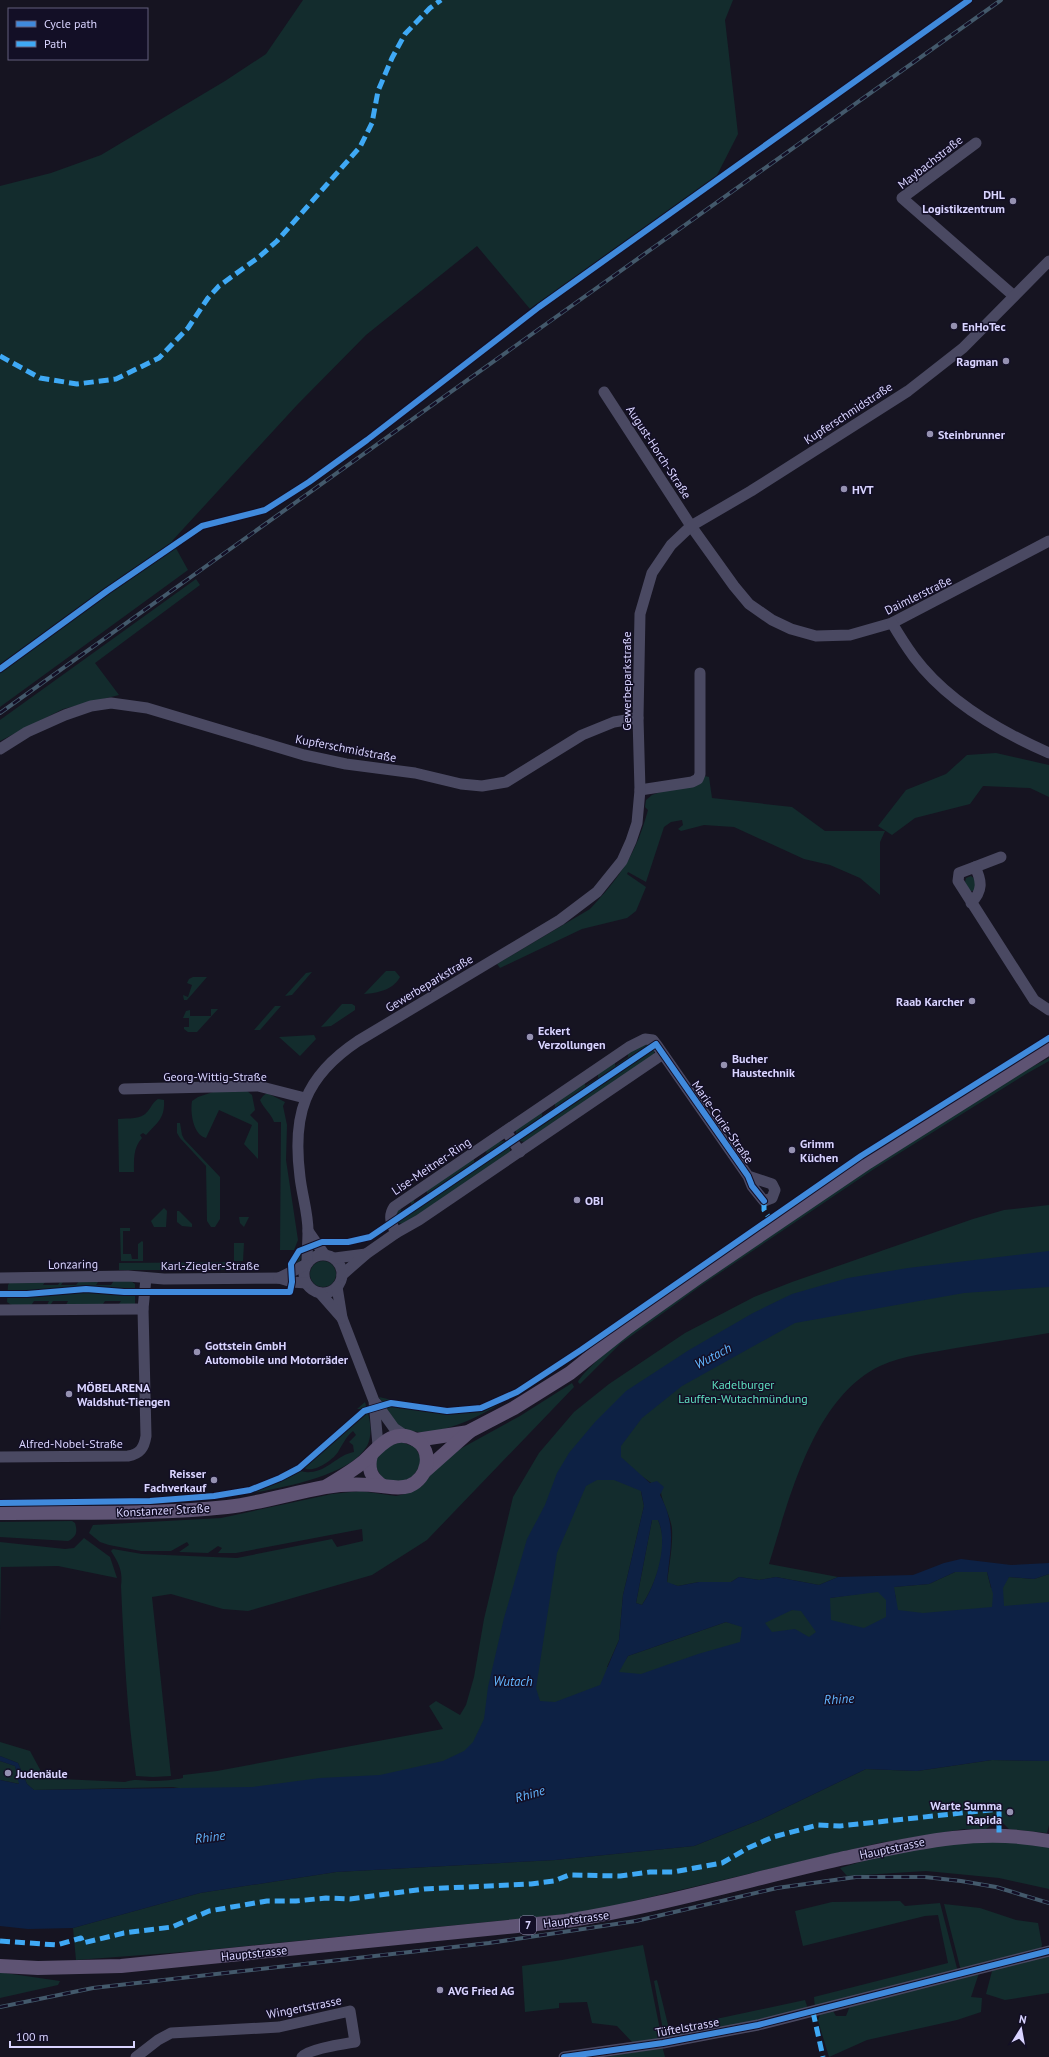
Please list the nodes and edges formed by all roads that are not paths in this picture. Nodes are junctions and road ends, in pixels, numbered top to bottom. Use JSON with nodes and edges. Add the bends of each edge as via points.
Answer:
{"nodes":[{"id":1,"x":976,"y":143,"type":"dead end"},
{"id":2,"x":1049,"y":261,"type":"edge"},
{"id":3,"x":1014,"y":296,"type":"junction"},
{"id":4,"x":604,"y":392,"type":"dead end"},
{"id":5,"x":691,"y":526,"type":"junction"},
{"id":6,"x":1049,"y":541,"type":"edge"},
{"id":7,"x":652,"y":573,"type":"joint"},
{"id":8,"x":892,"y":624,"type":"junction"},
{"id":9,"x":700,"y":673,"type":"dead end"},
{"id":10,"x":638,"y":718,"type":"junction"},
{"id":11,"x":0,"y":749,"type":"edge"},
{"id":12,"x":1049,"y":753,"type":"edge"},
{"id":13,"x":640,"y":790,"type":"junction"},
{"id":14,"x":1001,"y":857,"type":"dead end"},
{"id":15,"x":975,"y":867,"type":"junction"},
{"id":16,"x":971,"y":903,"type":"junction"},
{"id":17,"x":1049,"y":1010,"type":"edge"},
{"id":18,"x":1049,"y":1048,"type":"edge"},
{"id":19,"x":663,"y":1054,"type":"junction"},
{"id":20,"x":124,"y":1089,"type":"dead end"},
{"id":21,"x":305,"y":1098,"type":"junction"},
{"id":22,"x":506,"y":1132,"type":"junction"},
{"id":23,"x":520,"y":1152,"type":"junction"},
{"id":24,"x":748,"y":1176,"type":"dead end"},
{"id":25,"x":308,"y":1231,"type":"junction"},
{"id":26,"x":396,"y":1233,"type":"junction"},
{"id":27,"x":324,"y":1254,"type":"junction"},
{"id":28,"x":366,"y":1254,"type":"junction"},
{"id":29,"x":335,"y":1258,"type":"junction"},
{"id":30,"x":306,"y":1264,"type":"junction"},
{"id":31,"x":342,"y":1275,"type":"junction"},
{"id":32,"x":146,"y":1278,"type":"junction"},
{"id":33,"x":278,"y":1278,"type":"junction"},
{"id":34,"x":1,"y":1280,"type":"edge"},
{"id":35,"x":306,"y":1283,"type":"junction"},
{"id":36,"x":337,"y":1287,"type":"junction"},
{"id":37,"x":320,"y":1293,"type":"junction"},
{"id":38,"x":1,"y":1308,"type":"edge"},
{"id":39,"x":143,"y":1309,"type":"junction"},
{"id":40,"x":342,"y":1318,"type":"junction"},
{"id":41,"x":374,"y":1401,"type":"junction"},
{"id":42,"x":470,"y":1431,"type":"junction"},
{"id":43,"x":411,"y":1438,"type":"junction"},
{"id":44,"x":374,"y":1450,"type":"junction"},
{"id":45,"x":141,"y":1451,"type":"joint"},
{"id":46,"x":0,"y":1456,"type":"edge"},
{"id":47,"x":425,"y":1471,"type":"junction"},
{"id":48,"x":383,"y":1486,"type":"junction"},
{"id":49,"x":325,"y":1487,"type":"junction"},
{"id":50,"x":0,"y":1513,"type":"edge"},
{"id":51,"x":1049,"y":1841,"type":"edge"},
{"id":52,"x":1049,"y":1951,"type":"edge"},
{"id":53,"x":0,"y":1966,"type":"edge"},
{"id":54,"x":136,"y":2057,"type":"edge"},
{"id":55,"x":302,"y":2057,"type":"edge"},
{"id":56,"x":564,"y":2057,"type":"edge"}],
"edges":[{"from":1,"to":3,"type":"street","name":"Maybachstraße","via":[[902,198]]},
{"from":2,"to":3,"type":"street","name":"Kupferschmidstraße"},
{"from":3,"to":5,"type":"street","name":"Kupferschmidstraße","via":[[963,348],[908,391]]},
{"from":4,"to":5,"type":"street","name":"August-Horch-Straße"},
{"from":5,"to":7,"type":"street","name":"Kupferschmidstraße","via":[[671,545]]},
{"from":5,"to":8,"type":"street","name":"Daimlerstraße","via":[[749,604],[772,620],[816,636],[850,635]]},
{"from":6,"to":8,"type":"street","name":"Daimlerstraße"},
{"from":7,"to":10,"type":"street","name":"Gewerbeparkstraße","via":[[640,614]]},
{"from":8,"to":12,"type":"street","via":[[915,658],[951,694],[1001,730]]},
{"from":9,"to":13,"type":"street","via":[[698,779]]},
{"from":10,"to":11,"type":"street","name":"Kupferschmidstraße","via":[[614,722],[582,735],[506,782],[482,786],[304,755],[147,708],[111,703],[91,706],[65,715],[27,732]]},
{"from":10,"to":13,"type":"street","name":"Gewerbeparkstraße"},
{"from":13,"to":21,"type":"street","name":"Gewerbeparkstraße","via":[[637,823],[631,841],[622,860],[597,892],[560,920],[341,1052],[323,1071]]},
{"from":14,"to":15,"type":"street"},
{"from":15,"to":16,"type":"street","via":[[981,884],[980,892]]},
{"from":15,"to":16,"type":"street","via":[[959,873],[957,877]]},
{"from":16,"to":17,"type":"street","via":[[1034,1000]]},
{"from":18,"to":42,"type":"main road","via":[[868,1162],[704,1273],[628,1327],[570,1373],[514,1408]]},
{"from":19,"to":22,"type":"street","name":"Lise-Meitner-Ring","via":[[653,1040],[645,1039],[629,1047]]},
{"from":19,"to":23,"type":"street"},
{"from":19,"to":24,"type":"street","name":"Marie-Curie-Straße"},
{"from":20,"to":21,"type":"street","name":"Georg-Wittig-Straße","via":[[258,1086]]},
{"from":21,"to":25,"type":"street","name":"Gewerbeparkstraße","via":[[299,1118],[297,1153]]},
{"from":22,"to":23,"type":"street"},
{"from":22,"to":26,"type":"street","name":"Lise-Meitner-Ring","via":[[394,1206],[390,1213],[391,1224]]},
{"from":23,"to":26,"type":"street"},
{"from":25,"to":27,"type":"street","name":"Gewerbeparkstraße"},
{"from":25,"to":30,"type":"street","name":"Gewerbeparkstraße"},
{"from":26,"to":28,"type":"street"},
{"from":27,"to":29,"type":"street"},
{"from":27,"to":30,"type":"street","via":[[312,1258]]},
{"from":28,"to":29,"type":"street"},
{"from":28,"to":31,"type":"street"},
{"from":29,"to":31,"type":"street"},
{"from":30,"to":33,"type":"street","name":"Karl-Ziegler-Straße"},
{"from":30,"to":35,"type":"street","name":"Gewerbeparkstraße","via":[[303,1271]]},
{"from":31,"to":36,"type":"street"},
{"from":32,"to":33,"type":"street","name":"Karl-Ziegler-Straße"},
{"from":32,"to":34,"type":"street","name":"Lonzaring","via":[[128,1276]]},
{"from":32,"to":39,"type":"street","name":"Karl-Ziegler-Straße"},
{"from":33,"to":35,"type":"street","name":"Karl-Ziegler-Straße"},
{"from":35,"to":37,"type":"street"},
{"from":36,"to":37,"type":"street"},
{"from":36,"to":40,"type":"street"},
{"from":37,"to":40,"type":"street"},
{"from":38,"to":39,"type":"street"},
{"from":39,"to":45,"type":"street","name":"Karl-Ziegler-Straße","via":[[146,1436]]},
{"from":40,"to":41,"type":"street"},
{"from":41,"to":43,"type":"street","via":[[389,1422]]},
{"from":41,"to":44,"type":"street"},
{"from":42,"to":43,"type":"main road","name":"Konstanzer Straße"},
{"from":42,"to":47,"type":"main road","name":"Konstanzer Straße"},
{"from":43,"to":44,"type":"main road","name":"Konstanzer Straße","via":[[394,1437]]},
{"from":43,"to":47,"type":"main road","via":[[427,1455]]},
{"from":44,"to":48,"type":"main road","via":[[371,1473]]},
{"from":44,"to":49,"type":"main road","name":"Konstanzer Straße","via":[[354,1469]]},
{"from":45,"to":46,"type":"street","name":"Alfred-Nobel-Straße","via":[[128,1456]]},
{"from":47,"to":48,"type":"main road","name":"Konstanzer Straße","via":[[417,1481],[408,1486]]},
{"from":48,"to":49,"type":"main road","name":"Konstanzer Straße"},
{"from":49,"to":50,"type":"main road","name":"Konstanzer Straße","via":[[253,1503],[177,1511]]},
{"from":51,"to":53,"type":"main road","name":"Hauptstrasse","number":"7","via":[[999,1835],[934,1839],[615,1913],[566,1921],[121,1966]]},
{"from":52,"to":56,"type":"street","name":"Tüftelstrasse","via":[[813,2012],[663,2044]]},
{"from":54,"to":55,"type":"street","name":"Wingertstrasse","via":[[170,2033],[279,2027],[350,2011],[355,2042],[304,2054]]}]}
